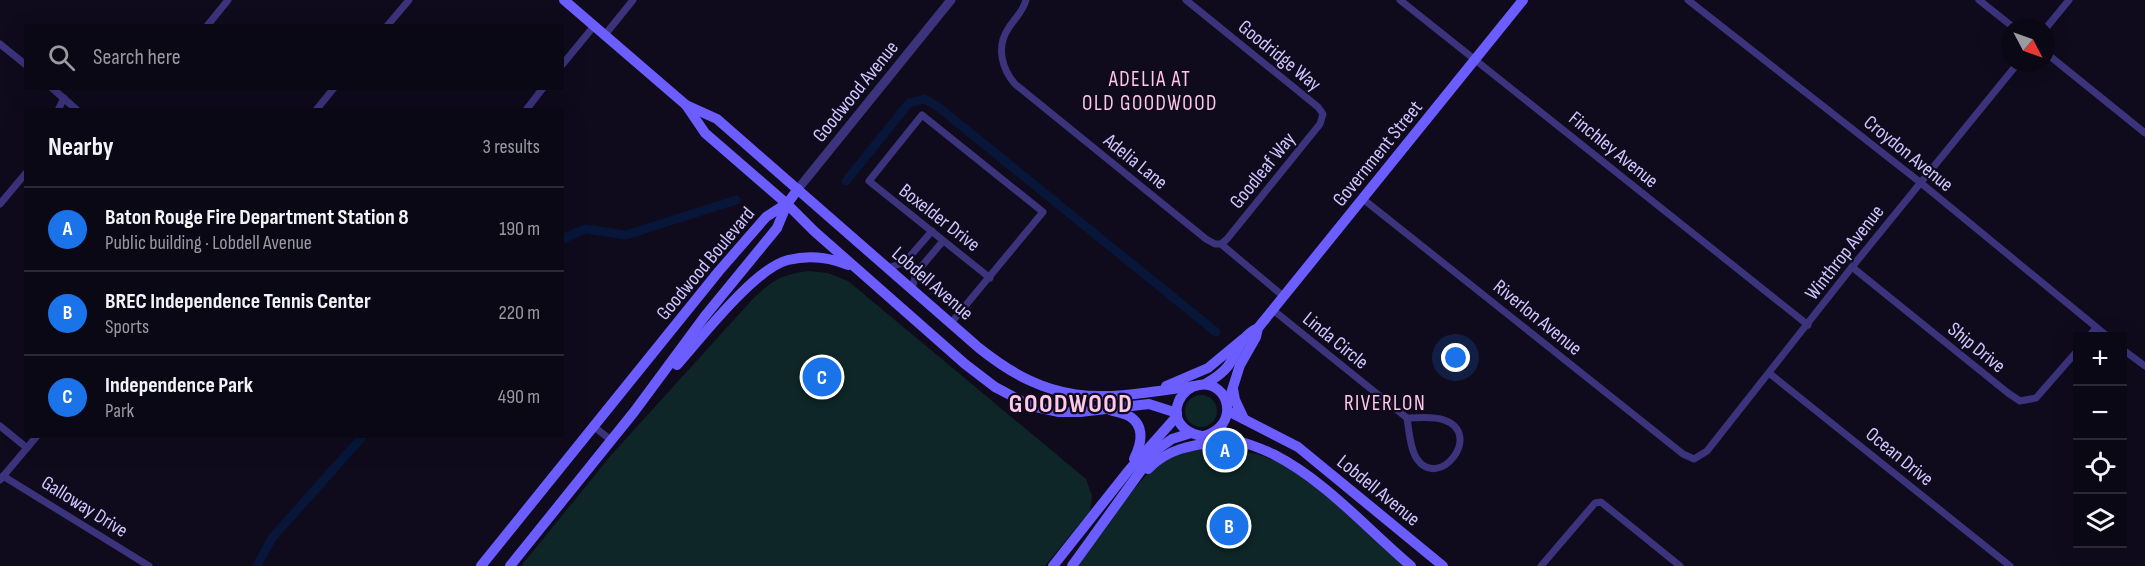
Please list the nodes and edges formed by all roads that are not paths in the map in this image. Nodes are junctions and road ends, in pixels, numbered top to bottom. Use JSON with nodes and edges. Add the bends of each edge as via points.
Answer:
{"nodes":[{"id":1,"x":228,"y":0,"type":"edge"},
{"id":2,"x":409,"y":0,"type":"edge"},
{"id":3,"x":564,"y":0,"type":"edge"},
{"id":4,"x":633,"y":0,"type":"edge"},
{"id":5,"x":951,"y":0,"type":"edge"},
{"id":6,"x":1026,"y":0,"type":"edge"},
{"id":7,"x":1186,"y":0,"type":"edge"},
{"id":8,"x":1400,"y":0,"type":"edge"},
{"id":9,"x":1523,"y":0,"type":"edge"},
{"id":10,"x":1688,"y":0,"type":"edge"},
{"id":11,"x":1979,"y":0,"type":"edge"},
{"id":12,"x":2069,"y":0,"type":"edge"},
{"id":13,"x":2002,"y":18,"type":"edge"},
{"id":14,"x":2054,"y":18,"type":"edge"},
{"id":15,"x":209,"y":24,"type":"edge"},
{"id":16,"x":389,"y":24,"type":"edge"},
{"id":17,"x":594,"y":26,"type":"junction"},
{"id":18,"x":604,"y":36,"type":"junction"},
{"id":19,"x":0,"y":44,"type":"edge"},
{"id":20,"x":1474,"y":60,"type":"junction"},
{"id":21,"x":2055,"y":60,"type":"edge"},
{"id":22,"x":564,"y":63,"type":"edge"},
{"id":23,"x":24,"y":64,"type":"edge"},
{"id":24,"x":2011,"y":72,"type":"edge"},
{"id":25,"x":54,"y":90,"type":"edge"},
{"id":26,"x":332,"y":90,"type":"edge"},
{"id":27,"x":541,"y":90,"type":"edge"},
{"id":28,"x":64,"y":98,"type":"junction"},
{"id":29,"x":686,"y":105,"type":"junction"},
{"id":30,"x":59,"y":108,"type":"edge"},
{"id":31,"x":76,"y":108,"type":"edge"},
{"id":32,"x":318,"y":108,"type":"edge"},
{"id":33,"x":528,"y":108,"type":"edge"},
{"id":34,"x":1323,"y":114,"type":"joint"},
{"id":35,"x":2145,"y":133,"type":"edge"},
{"id":36,"x":24,"y":175,"type":"edge"},
{"id":37,"x":1921,"y":183,"type":"junction"},
{"id":38,"x":798,"y":189,"type":"junction"},
{"id":39,"x":1363,"y":199,"type":"junction"},
{"id":40,"x":0,"y":204,"type":"edge"},
{"id":41,"x":787,"y":204,"type":"junction"},
{"id":42,"x":932,"y":231,"type":"junction"},
{"id":43,"x":943,"y":241,"type":"junction"},
{"id":44,"x":1221,"y":244,"type":"junction"},
{"id":45,"x":1852,"y":267,"type":"junction"},
{"id":46,"x":888,"y":268,"type":"junction"},
{"id":47,"x":858,"y":269,"type":"junction"},
{"id":48,"x":719,"y":271,"type":"junction"},
{"id":49,"x":990,"y":278,"type":"junction"},
{"id":50,"x":912,"y":289,"type":"junction"},
{"id":51,"x":1283,"y":296,"type":"junction"},
{"id":52,"x":1273,"y":310,"type":"junction"},
{"id":53,"x":705,"y":316,"type":"junction"},
{"id":54,"x":951,"y":323,"type":"junction"},
{"id":55,"x":1808,"y":325,"type":"junction"},
{"id":56,"x":1258,"y":328,"type":"junction"},
{"id":57,"x":2096,"y":328,"type":"junction"},
{"id":58,"x":2092,"y":332,"type":"edge"},
{"id":59,"x":2102,"y":332,"type":"edge"},
{"id":60,"x":1243,"y":339,"type":"junction"},
{"id":61,"x":980,"y":348,"type":"junction"},
{"id":62,"x":2127,"y":353,"type":"edge"},
{"id":63,"x":2073,"y":356,"type":"edge"},
{"id":64,"x":966,"y":364,"type":"junction"},
{"id":65,"x":2145,"y":366,"type":"edge"},
{"id":66,"x":1769,"y":373,"type":"junction"},
{"id":67,"x":1205,"y":384,"type":"junction"},
{"id":68,"x":1194,"y":386,"type":"junction"},
{"id":69,"x":1233,"y":387,"type":"junction"},
{"id":70,"x":1158,"y":391,"type":"junction"},
{"id":71,"x":1064,"y":393,"type":"junction"},
{"id":72,"x":1227,"y":409,"type":"junction"},
{"id":73,"x":1108,"y":410,"type":"junction"},
{"id":74,"x":634,"y":412,"type":"junction"},
{"id":75,"x":1059,"y":412,"type":"junction"},
{"id":76,"x":1177,"y":414,"type":"junction"},
{"id":77,"x":1407,"y":418,"type":"junction"},
{"id":78,"x":1244,"y":419,"type":"junction"},
{"id":79,"x":0,"y":426,"type":"edge"},
{"id":80,"x":594,"y":426,"type":"junction"},
{"id":81,"x":1191,"y":433,"type":"junction"},
{"id":82,"x":1203,"y":436,"type":"junction"},
{"id":83,"x":35,"y":438,"type":"edge"},
{"id":84,"x":1228,"y":439,"type":"junction"},
{"id":85,"x":611,"y":440,"type":"junction"},
{"id":86,"x":27,"y":448,"type":"junction"},
{"id":87,"x":1694,"y":459,"type":"joint"},
{"id":88,"x":1129,"y":470,"type":"junction"},
{"id":89,"x":2,"y":478,"type":"edge"},
{"id":90,"x":1132,"y":484,"type":"junction"},
{"id":91,"x":149,"y":566,"type":"edge"},
{"id":92,"x":481,"y":566,"type":"edge"},
{"id":93,"x":510,"y":566,"type":"edge"},
{"id":94,"x":1053,"y":566,"type":"edge"},
{"id":95,"x":1072,"y":566,"type":"edge"},
{"id":96,"x":1411,"y":566,"type":"edge"},
{"id":97,"x":1443,"y":566,"type":"edge"},
{"id":98,"x":1541,"y":566,"type":"edge"},
{"id":99,"x":1680,"y":566,"type":"edge"},
{"id":100,"x":2010,"y":566,"type":"edge"}],
"edges":[{"from":1,"to":15,"type":"street"},
{"from":2,"to":16,"type":"street"},
{"from":3,"to":17,"type":"main road","name":"Lobdell Avenue"},
{"from":4,"to":18,"type":"street"},
{"from":5,"to":38,"type":"street","name":"Goodwood Avenue"},
{"from":6,"to":44,"type":"street","name":"Adelia Lane","via":[[1004,38],[1001,55],[1009,78],[1206,239]]},
{"from":7,"to":34,"type":"street","name":"Goodridge Way"},
{"from":8,"to":20,"type":"street","name":"Finchley Avenue"},
{"from":9,"to":20,"type":"main road","name":"Government Street"},
{"from":10,"to":37,"type":"street","name":"Croydon Avenue"},
{"from":11,"to":13,"type":"street"},
{"from":12,"to":14,"type":"street"},
{"from":17,"to":18,"type":"main road","name":"Lobdell Avenue"},
{"from":17,"to":22,"type":"street"},
{"from":18,"to":29,"type":"main road","name":"Lobdell Avenue"},
{"from":19,"to":23,"type":"street"},
{"from":20,"to":39,"type":"main road","name":"Government Street"},
{"from":20,"to":55,"type":"street","name":"Finchley Avenue"},
{"from":21,"to":35,"type":"street"},
{"from":24,"to":37,"type":"street","name":"Winthrop Avenue"},
{"from":25,"to":28,"type":"street"},
{"from":26,"to":32,"type":"street"},
{"from":27,"to":33,"type":"street"},
{"from":28,"to":30,"type":"street"},
{"from":28,"to":31,"type":"street"},
{"from":29,"to":38,"type":"main road","name":"Lobdell Avenue","via":[[717,119]]},
{"from":29,"to":41,"type":"main road","name":"Lobdell Avenue","via":[[705,133]]},
{"from":34,"to":44,"type":"street","name":"Goodleaf Way","via":[[1320,124]]},
{"from":36,"to":40,"type":"street"},
{"from":37,"to":45,"type":"street","name":"Winthrop Avenue"},
{"from":37,"to":57,"type":"street","name":"Croydon Avenue"},
{"from":38,"to":41,"type":"main road","name":"Goodwood Avenue"},
{"from":38,"to":46,"type":"main road","name":"Lobdell Avenue"},
{"from":39,"to":51,"type":"main road","name":"Government Street"},
{"from":39,"to":87,"type":"street","name":"Riverlon Avenue"},
{"from":41,"to":47,"type":"main road","name":"Lobdell Avenue"},
{"from":41,"to":48,"type":"main road","name":"Goodwood Boulevard","via":[[766,217]]},
{"from":41,"to":53,"type":"main road","name":"Goodwood Boulevard","via":[[777,228]]},
{"from":42,"to":43,"type":"street","name":"Boxelder Drive"},
{"from":42,"to":46,"type":"street","via":[[905,262]]},
{"from":42,"to":49,"type":"street","name":"Boxelder Drive","via":[[868,182],[922,115],[1043,212]]},
{"from":43,"to":49,"type":"street","name":"Boxelder Drive"},
{"from":43,"to":50,"type":"street","via":[[916,273]]},
{"from":44,"to":51,"type":"street","name":"Adelia Lane"},
{"from":45,"to":55,"type":"street","name":"Winthrop Avenue"},
{"from":45,"to":63,"type":"street","name":"Ship Drive","via":[[2020,400],[2036,398]]},
{"from":46,"to":50,"type":"main road","name":"Lobdell Avenue"},
{"from":47,"to":64,"type":"main road","name":"Lobdell Avenue"},
{"from":47,"to":74,"type":"main road","via":[[836,260],[811,257],[787,260],[758,277]]},
{"from":48,"to":53,"type":"main road","via":[[722,286]]},
{"from":48,"to":80,"type":"main road","name":"Goodwood Boulevard"},
{"from":49,"to":54,"type":"street"},
{"from":50,"to":54,"type":"main road","name":"Lobdell Avenue"},
{"from":51,"to":52,"type":"main road","name":"Government Street"},
{"from":52,"to":56,"type":"main road","name":"Government Street"},
{"from":52,"to":77,"type":"street","name":"Linda Circle"},
{"from":53,"to":74,"type":"main road","name":"Goodwood Boulevard"},
{"from":54,"to":61,"type":"main road","name":"Lobdell Avenue"},
{"from":55,"to":66,"type":"street","name":"Winthrop Avenue"},
{"from":56,"to":60,"type":"main road","name":"Government Street"},
{"from":56,"to":69,"type":"main road","name":"Government Street"},
{"from":57,"to":58,"type":"street"},
{"from":57,"to":59,"type":"street","name":"Croydon Avenue"},
{"from":60,"to":67,"type":"main road","name":"Government Street","via":[[1227,367]]},
{"from":60,"to":70,"type":"main road","via":[[1208,368]]},
{"from":61,"to":64,"type":"main road"},
{"from":61,"to":71,"type":"main road","name":"Lobdell Avenue","via":[[1020,376]]},
{"from":62,"to":65,"type":"street"},
{"from":64,"to":75,"type":"main road","name":"Lobdell Avenue","via":[[1012,398]]},
{"from":66,"to":87,"type":"street","name":"Winthrop Avenue","via":[[1707,451]]},
{"from":66,"to":100,"type":"street","name":"Ocean Drive"},
{"from":67,"to":68,"type":"main road"},
{"from":67,"to":72,"type":"main road","via":[[1223,395]]},
{"from":68,"to":70,"type":"main road","name":"Lobdell Avenue"},
{"from":68,"to":76,"type":"main road","via":[[1183,393]]},
{"from":69,"to":72,"type":"main road","name":"Government Street"},
{"from":69,"to":78,"type":"main road"},
{"from":70,"to":71,"type":"main road","name":"Lobdell Avenue","via":[[1109,397]]},
{"from":71,"to":75,"type":"main road"},
{"from":72,"to":78,"type":"main road","name":"Lobdell Avenue"},
{"from":72,"to":82,"type":"main road","via":[[1221,428]]},
{"from":73,"to":75,"type":"main road","name":"Lobdell Avenue"},
{"from":73,"to":76,"type":"main road","name":"Lobdell Avenue","via":[[1149,404]]},
{"from":73,"to":88,"type":"main road","via":[[1127,414],[1139,428],[1139,448]]},
{"from":74,"to":85,"type":"main road","name":"Goodwood Boulevard"},
{"from":76,"to":81,"type":"main road","via":[[1181,425]]},
{"from":76,"to":88,"type":"main road"},
{"from":77,"to":77,"type":"street","via":[[1417,459],[1425,465],[1445,466],[1458,452],[1460,441],[1454,427],[1446,421]]},
{"from":78,"to":97,"type":"main road","name":"Lobdell Avenue","via":[[1298,447]]},
{"from":79,"to":86,"type":"street"},
{"from":80,"to":85,"type":"street"},
{"from":80,"to":92,"type":"main road","name":"Goodwood Boulevard"},
{"from":81,"to":82,"type":"main road"},
{"from":81,"to":90,"type":"main road","via":[[1160,446]]},
{"from":82,"to":84,"type":"main road","name":"Lobdell Avenue"},
{"from":83,"to":86,"type":"street"},
{"from":84,"to":90,"type":"main road","via":[[1171,452]]},
{"from":84,"to":96,"type":"main road","name":"Lobdell Avenue","via":[[1265,450],[1302,472]]},
{"from":85,"to":93,"type":"main road","name":"Goodwood Boulevard"},
{"from":86,"to":89,"type":"street"},
{"from":88,"to":94,"type":"main road"},
{"from":89,"to":91,"type":"street","name":"Galloway Drive"},
{"from":90,"to":95,"type":"main road"},
{"from":98,"to":99,"type":"street","via":[[1595,503],[1601,502]]}]}
